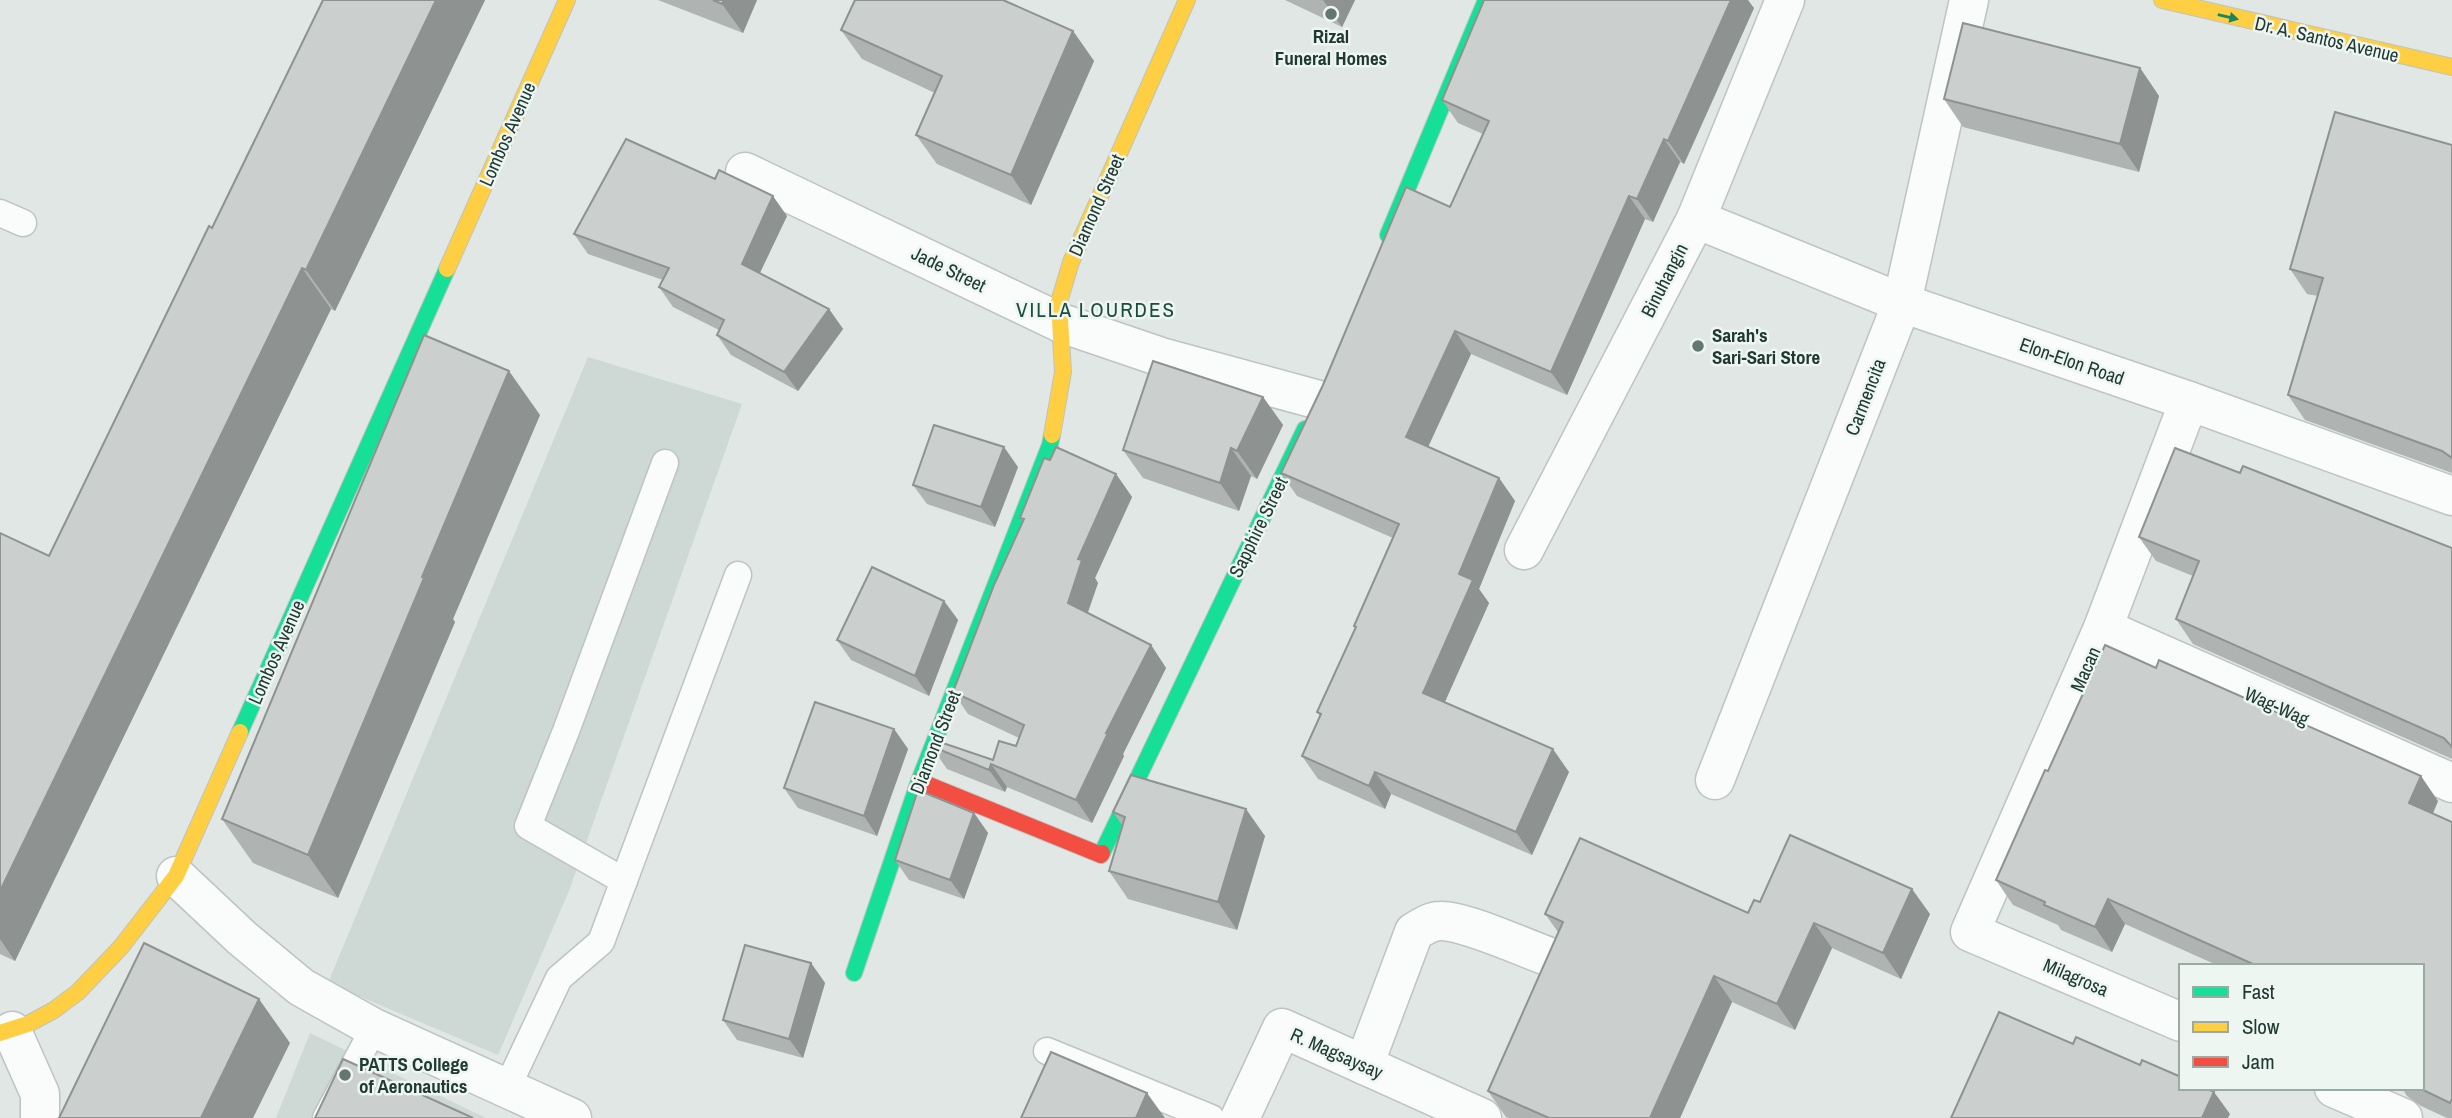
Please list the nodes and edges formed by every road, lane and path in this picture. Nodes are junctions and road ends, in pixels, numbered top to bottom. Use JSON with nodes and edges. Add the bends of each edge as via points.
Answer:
{"nodes":[{"id":1,"x":567,"y":0,"type":"edge"},
{"id":2,"x":1187,"y":0,"type":"edge"},
{"id":3,"x":1486,"y":0,"type":"edge"},
{"id":4,"x":1785,"y":0,"type":"edge"},
{"id":5,"x":1969,"y":0,"type":"edge"},
{"id":6,"x":2162,"y":0,"type":"edge"},
{"id":7,"x":2452,"y":67,"type":"edge"},
{"id":8,"x":745,"y":172,"type":"dead end"},
{"id":9,"x":1696,"y":219,"type":"junction"},
{"id":10,"x":1383,"y":245,"type":"edge"},
{"id":11,"x":1902,"y":303,"type":"junction"},
{"id":12,"x":1061,"y":323,"type":"junction"},
{"id":13,"x":1321,"y":394,"type":"joint"},
{"id":14,"x":2189,"y":401,"type":"junction"},
{"id":15,"x":665,"y":463,"type":"dead end"},
{"id":16,"x":2452,"y":496,"type":"edge"},
{"id":17,"x":1524,"y":550,"type":"dead end"},
{"id":18,"x":738,"y":575,"type":"dead end"},
{"id":19,"x":2103,"y":628,"type":"junction"},
{"id":20,"x":1715,"y":780,"type":"dead end"},
{"id":21,"x":919,"y":781,"type":"junction"},
{"id":22,"x":2452,"y":783,"type":"edge"},
{"id":23,"x":176,"y":876,"type":"junction"},
{"id":24,"x":624,"y":881,"type":"junction"},
{"id":25,"x":1970,"y":932,"type":"joint"},
{"id":26,"x":1550,"y":957,"type":"edge"},
{"id":27,"x":854,"y":972,"type":"dead end"},
{"id":28,"x":2179,"y":1022,"type":"edge"},
{"id":29,"x":374,"y":1028,"type":"junction"},
{"id":30,"x":6,"y":1032,"type":"edge"},
{"id":31,"x":1047,"y":1051,"type":"dead end"},
{"id":32,"x":1364,"y":1065,"type":"junction"},
{"id":33,"x":506,"y":1090,"type":"junction"},
{"id":34,"x":2339,"y":1090,"type":"edge"},
{"id":35,"x":40,"y":1118,"type":"edge"},
{"id":36,"x":326,"y":1118,"type":"edge"},
{"id":37,"x":572,"y":1118,"type":"edge"},
{"id":38,"x":1211,"y":1118,"type":"edge"},
{"id":39,"x":1240,"y":1118,"type":"edge"},
{"id":40,"x":1482,"y":1118,"type":"edge"},
{"id":41,"x":2403,"y":1118,"type":"edge"}],
"edges":[{"from":1,"to":23,"type":"street","name":"Lombos Avenue"},
{"from":2,"to":12,"type":"street","name":"Diamond Street","via":[[1071,262],[1059,302]]},
{"from":3,"to":10,"type":"street"},
{"from":4,"to":9,"type":"street","name":"Binuhangin"},
{"from":5,"to":11,"type":"street","name":"Carmencita"},
{"from":6,"to":7,"type":"street","name":"Dr. A. Santos Avenue","one_way":true},
{"from":8,"to":12,"type":"street","name":"Jade Street"},
{"from":9,"to":11,"type":"street","name":"Elon-Elon Road"},
{"from":9,"to":17,"type":"street","name":"Binuhangin"},
{"from":11,"to":14,"type":"street","name":"Elon-Elon Road"},
{"from":11,"to":20,"type":"street","name":"Carmencita"},
{"from":12,"to":13,"type":"street","name":"Jade Street","via":[[1161,357]]},
{"from":12,"to":21,"type":"street","name":"Diamond Street","via":[[1063,372],[1050,445]]},
{"from":13,"to":21,"type":"street","name":"Sapphire Street","via":[[1101,855]]},
{"from":14,"to":16,"type":"street","name":"Elon-Elon Road"},
{"from":14,"to":19,"type":"street","name":"Macan"},
{"from":15,"to":24,"type":"lane","via":[[528,826]]},
{"from":18,"to":24,"type":"lane"},
{"from":19,"to":22,"type":"street","name":"Wag-Wag"},
{"from":19,"to":25,"type":"street","name":"Macan"},
{"from":21,"to":27,"type":"street","name":"Diamond Street"},
{"from":23,"to":29,"type":"street","via":[[301,987]]},
{"from":23,"to":30,"type":"street","name":"Lombos Avenue","via":[[100,974],[48,1013]]},
{"from":24,"to":33,"type":"lane","via":[[601,942],[559,978]]},
{"from":25,"to":28,"type":"street","name":"Milagrosa"},
{"from":26,"to":32,"type":"street","via":[[1465,926],[1439,920],[1426,925],[1414,932]]},
{"from":29,"to":33,"type":"street"},
{"from":29,"to":36,"type":"lane"},
{"from":30,"to":35,"type":"street","via":[[40,1094]]},
{"from":31,"to":38,"type":"lane"},
{"from":32,"to":39,"type":"street","name":"R. Magsaysay","via":[[1282,1028]]},
{"from":32,"to":40,"type":"street","name":"R. Magsaysay"},
{"from":33,"to":37,"type":"street"},
{"from":34,"to":41,"type":"street"}]}
